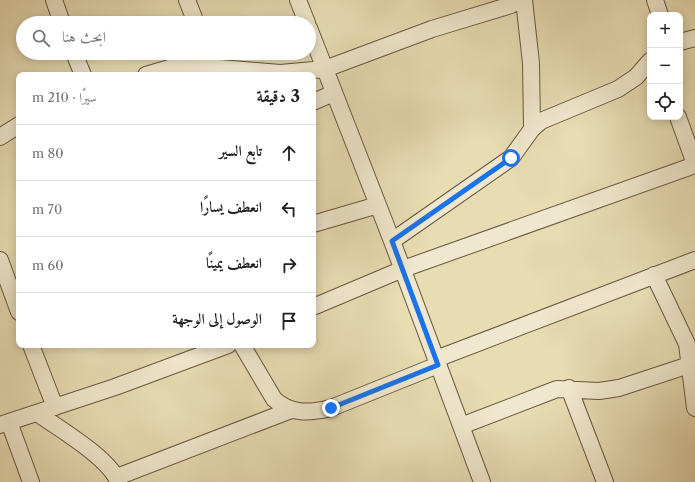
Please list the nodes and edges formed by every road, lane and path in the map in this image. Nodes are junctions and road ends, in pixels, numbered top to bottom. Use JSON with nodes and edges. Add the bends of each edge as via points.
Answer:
{"nodes":[{"id":1,"x":54,"y":0,"type":"edge"},
{"id":2,"x":187,"y":0,"type":"edge"},
{"id":3,"x":298,"y":0,"type":"edge"},
{"id":4,"x":520,"y":0,"type":"edge"},
{"id":5,"x":524,"y":0,"type":"edge"},
{"id":6,"x":655,"y":0,"type":"edge"},
{"id":7,"x":659,"y":12,"type":"edge"},
{"id":8,"x":60,"y":16,"type":"edge"},
{"id":9,"x":193,"y":16,"type":"edge"},
{"id":10,"x":304,"y":16,"type":"edge"},
{"id":11,"x":695,"y":38,"type":"edge"},
{"id":12,"x":683,"y":41,"type":"edge"},
{"id":13,"x":316,"y":46,"type":"edge"},
{"id":14,"x":77,"y":60,"type":"edge"},
{"id":15,"x":210,"y":60,"type":"edge"},
{"id":16,"x":325,"y":69,"type":"junction"},
{"id":17,"x":647,"y":71,"type":"edge"},
{"id":18,"x":83,"y":72,"type":"edge"},
{"id":19,"x":156,"y":72,"type":"edge"},
{"id":20,"x":275,"y":72,"type":"edge"},
{"id":21,"x":291,"y":72,"type":"edge"},
{"id":22,"x":334,"y":93,"type":"junction"},
{"id":23,"x":316,"y":101,"type":"edge"},
{"id":24,"x":679,"y":120,"type":"edge"},
{"id":25,"x":16,"y":127,"type":"edge"},
{"id":26,"x":532,"y":129,"type":"junction"},
{"id":27,"x":0,"y":137,"type":"edge"},
{"id":28,"x":695,"y":164,"type":"edge"},
{"id":29,"x":378,"y":205,"type":"junction"},
{"id":30,"x":316,"y":223,"type":"edge"},
{"id":31,"x":392,"y":241,"type":"junction"},
{"id":32,"x":0,"y":260,"type":"edge"},
{"id":33,"x":695,"y":260,"type":"edge"},
{"id":34,"x":403,"y":269,"type":"junction"},
{"id":35,"x":654,"y":275,"type":"junction"},
{"id":36,"x":16,"y":304,"type":"edge"},
{"id":37,"x":316,"y":306,"type":"edge"},
{"id":38,"x":32,"y":348,"type":"edge"},
{"id":39,"x":220,"y":348,"type":"edge"},
{"id":40,"x":244,"y":348,"type":"edge"},
{"id":41,"x":437,"y":362,"type":"junction"},
{"id":42,"x":692,"y":364,"type":"edge"},
{"id":43,"x":569,"y":388,"type":"junction"},
{"id":44,"x":54,"y":407,"type":"junction"},
{"id":45,"x":695,"y":408,"type":"edge"},
{"id":46,"x":290,"y":410,"type":"junction"},
{"id":47,"x":37,"y":413,"type":"junction"},
{"id":48,"x":5,"y":424,"type":"edge"},
{"id":49,"x":461,"y":426,"type":"junction"},
{"id":50,"x":118,"y":480,"type":"edge"},
{"id":51,"x":31,"y":482,"type":"edge"},
{"id":52,"x":482,"y":482,"type":"edge"},
{"id":53,"x":605,"y":482,"type":"edge"}],
"edges":[{"from":1,"to":8,"type":"street"},
{"from":2,"to":9,"type":"street"},
{"from":3,"to":10,"type":"street"},
{"from":4,"to":16,"type":"street","via":[[432,29]]},
{"from":5,"to":26,"type":"street","via":[[531,63]]},
{"from":6,"to":7,"type":"street"},
{"from":11,"to":12,"type":"street"},
{"from":13,"to":16,"type":"street"},
{"from":14,"to":18,"type":"street"},
{"from":15,"to":19,"type":"street"},
{"from":15,"to":20,"type":"street"},
{"from":16,"to":21,"type":"street"},
{"from":16,"to":22,"type":"street"},
{"from":17,"to":26,"type":"street","via":[[618,89],[546,118]]},
{"from":22,"to":23,"type":"street"},
{"from":22,"to":29,"type":"street"},
{"from":24,"to":28,"type":"street"},
{"from":25,"to":27,"type":"street"},
{"from":26,"to":31,"type":"street","via":[[520,148],[505,163]]},
{"from":28,"to":34,"type":"street"},
{"from":29,"to":30,"type":"street"},
{"from":29,"to":31,"type":"street"},
{"from":31,"to":34,"type":"street"},
{"from":32,"to":36,"type":"street"},
{"from":33,"to":35,"type":"street"},
{"from":34,"to":37,"type":"street"},
{"from":34,"to":41,"type":"street"},
{"from":35,"to":41,"type":"street"},
{"from":35,"to":42,"type":"street","via":[[683,333]]},
{"from":38,"to":44,"type":"street"},
{"from":39,"to":44,"type":"street","via":[[122,385]]},
{"from":40,"to":46,"type":"street","via":[[274,399]]},
{"from":41,"to":46,"type":"street","via":[[331,408],[314,412]]},
{"from":41,"to":49,"type":"street"},
{"from":42,"to":43,"type":"street","via":[[619,388],[598,391]]},
{"from":42,"to":45,"type":"street"},
{"from":43,"to":49,"type":"street","via":[[545,392]]},
{"from":43,"to":53,"type":"street"},
{"from":44,"to":47,"type":"street"},
{"from":46,"to":50,"type":"street"},
{"from":47,"to":48,"type":"street"},
{"from":47,"to":50,"type":"street","via":[[99,457]]},
{"from":48,"to":51,"type":"street"},
{"from":49,"to":52,"type":"street"}]}
